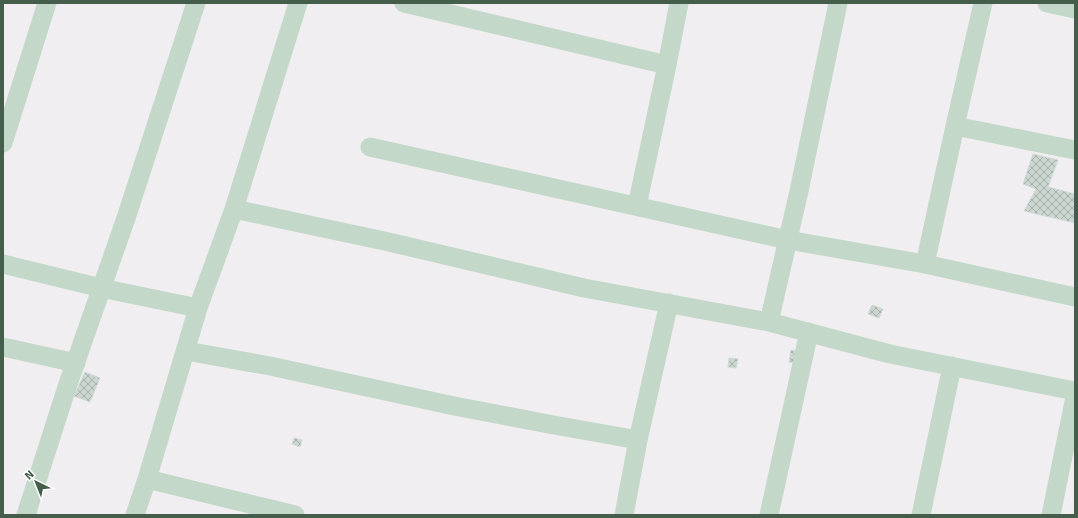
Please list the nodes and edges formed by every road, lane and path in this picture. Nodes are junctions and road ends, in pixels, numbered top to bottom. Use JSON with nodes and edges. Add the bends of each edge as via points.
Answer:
{"nodes":[{"id":1,"x":47,"y":3,"type":"edge"},
{"id":2,"x":196,"y":3,"type":"edge"},
{"id":3,"x":298,"y":3,"type":"edge"},
{"id":4,"x":404,"y":3,"type":"edge"},
{"id":5,"x":679,"y":3,"type":"edge"},
{"id":6,"x":838,"y":3,"type":"edge"},
{"id":7,"x":983,"y":3,"type":"edge"},
{"id":8,"x":1047,"y":3,"type":"edge"},
{"id":9,"x":1075,"y":9,"type":"edge"},
{"id":10,"x":667,"y":66,"type":"junction"},
{"id":11,"x":955,"y":126,"type":"junction"},
{"id":12,"x":3,"y":143,"type":"edge"},
{"id":13,"x":370,"y":147,"type":"dead end"},
{"id":14,"x":1075,"y":150,"type":"edge"},
{"id":15,"x":637,"y":206,"type":"junction"},
{"id":16,"x":234,"y":209,"type":"junction"},
{"id":17,"x":788,"y":240,"type":"junction"},
{"id":18,"x":3,"y":264,"type":"edge"},
{"id":19,"x":925,"y":264,"type":"junction"},
{"id":20,"x":101,"y":288,"type":"junction"},
{"id":21,"x":1075,"y":297,"type":"edge"},
{"id":22,"x":669,"y":303,"type":"junction"},
{"id":23,"x":198,"y":308,"type":"junction"},
{"id":24,"x":768,"y":322,"type":"junction"},
{"id":25,"x":808,"y":332,"type":"junction"},
{"id":26,"x":3,"y":347,"type":"edge"},
{"id":27,"x":186,"y":351,"type":"junction"},
{"id":28,"x":76,"y":363,"type":"junction"},
{"id":29,"x":952,"y":366,"type":"junction"},
{"id":30,"x":1075,"y":391,"type":"edge"},
{"id":31,"x":1075,"y":397,"type":"edge"},
{"id":32,"x":638,"y":440,"type":"junction"},
{"id":33,"x":147,"y":479,"type":"junction"},
{"id":34,"x":26,"y":515,"type":"edge"},
{"id":35,"x":135,"y":515,"type":"edge"},
{"id":36,"x":295,"y":515,"type":"edge"},
{"id":37,"x":624,"y":515,"type":"edge"},
{"id":38,"x":769,"y":515,"type":"edge"},
{"id":39,"x":921,"y":515,"type":"edge"},
{"id":40,"x":1051,"y":515,"type":"edge"}],
"edges":[{"from":1,"to":12,"type":"street"},
{"from":2,"to":20,"type":"street"},
{"from":3,"to":16,"type":"street"},
{"from":4,"to":10,"type":"street"},
{"from":5,"to":10,"type":"street"},
{"from":6,"to":17,"type":"street"},
{"from":7,"to":11,"type":"street"},
{"from":8,"to":9,"type":"street"},
{"from":10,"to":15,"type":"street"},
{"from":11,"to":14,"type":"street"},
{"from":11,"to":19,"type":"street"},
{"from":13,"to":15,"type":"street"},
{"from":15,"to":17,"type":"street"},
{"from":16,"to":22,"type":"street","via":[[584,288]]},
{"from":16,"to":23,"type":"street"},
{"from":17,"to":19,"type":"street"},
{"from":17,"to":24,"type":"street"},
{"from":18,"to":20,"type":"street"},
{"from":19,"to":21,"type":"street"},
{"from":20,"to":23,"type":"street"},
{"from":20,"to":28,"type":"street"},
{"from":22,"to":24,"type":"street"},
{"from":22,"to":32,"type":"street"},
{"from":23,"to":27,"type":"street"},
{"from":24,"to":25,"type":"street"},
{"from":25,"to":29,"type":"street","via":[[890,354]]},
{"from":25,"to":38,"type":"street"},
{"from":26,"to":28,"type":"street"},
{"from":27,"to":32,"type":"street","via":[[270,366],[500,415]]},
{"from":27,"to":33,"type":"street"},
{"from":28,"to":34,"type":"street"},
{"from":29,"to":30,"type":"street"},
{"from":29,"to":39,"type":"street"},
{"from":31,"to":40,"type":"street"},
{"from":32,"to":37,"type":"street"},
{"from":33,"to":35,"type":"street"},
{"from":33,"to":36,"type":"street"}]}
